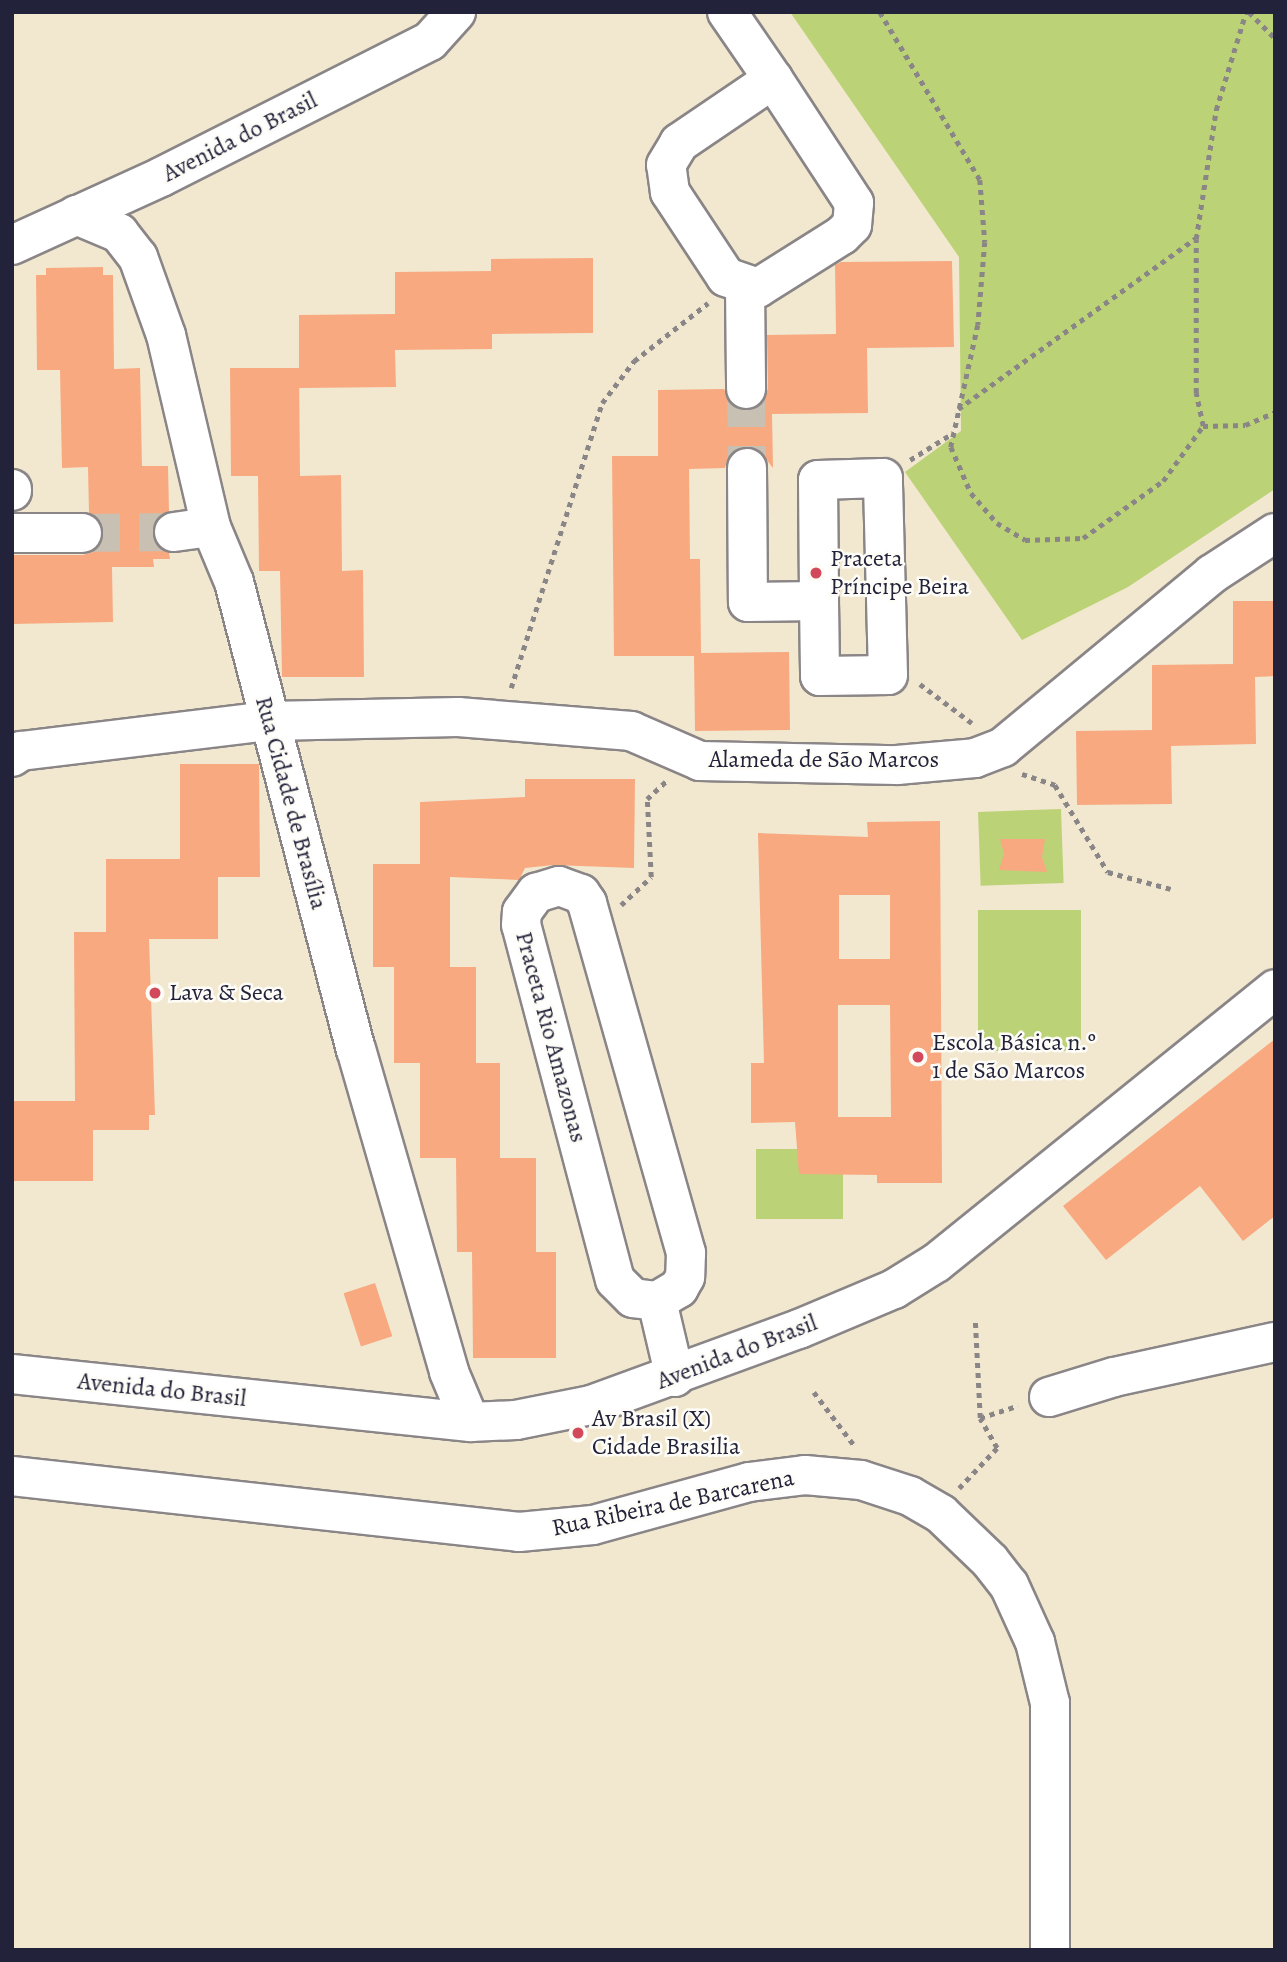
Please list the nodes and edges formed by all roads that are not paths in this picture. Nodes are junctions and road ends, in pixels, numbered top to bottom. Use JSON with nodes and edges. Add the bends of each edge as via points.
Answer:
{"nodes":[{"id":1,"x":456,"y":12,"type":"edge"},
{"id":2,"x":727,"y":12,"type":"edge"},
{"id":3,"x":773,"y":79,"type":"junction"},
{"id":4,"x":75,"y":215,"type":"junction"},
{"id":5,"x":12,"y":245,"type":"edge"},
{"id":6,"x":739,"y":285,"type":"junction"},
{"id":7,"x":746,"y":389,"type":"tunnel mouth"},
{"id":8,"x":747,"y":468,"type":"tunnel mouth"},
{"id":9,"x":211,"y":527,"type":"junction"},
{"id":10,"x":174,"y":532,"type":"tunnel mouth"},
{"id":11,"x":12,"y":533,"type":"edge"},
{"id":12,"x":82,"y":533,"type":"tunnel mouth"},
{"id":13,"x":1275,"y":533,"type":"edge"},
{"id":14,"x":819,"y":601,"type":"junction"},
{"id":15,"x":269,"y":721,"type":"junction"},
{"id":16,"x":12,"y":757,"type":"edge"},
{"id":17,"x":1275,"y":989,"type":"edge"},
{"id":18,"x":657,"y":1301,"type":"junction"},
{"id":19,"x":1275,"y":1342,"type":"edge"},
{"id":20,"x":12,"y":1374,"type":"edge"},
{"id":21,"x":676,"y":1377,"type":"junction"},
{"id":22,"x":1049,"y":1397,"type":"dead end"},
{"id":23,"x":470,"y":1422,"type":"junction"},
{"id":24,"x":12,"y":1476,"type":"edge"},
{"id":25,"x":1049,"y":1950,"type":"edge"}],
"edges":[{"from":1,"to":4,"type":"street","name":"Avenida do Brasil","via":[[430,41]]},
{"from":2,"to":3,"type":"street"},
{"from":3,"to":6,"type":"street","via":[[679,143],[666,165],[670,192]]},
{"from":3,"to":6,"type":"street","via":[[854,203],[855,215],[842,235],[769,284]]},
{"from":4,"to":5,"type":"street","name":"Avenida do Brasil"},
{"from":4,"to":9,"type":"street","name":"Rua Cidade de Brasília","via":[[119,233],[138,257],[166,335]]},
{"from":6,"to":7,"type":"street"},
{"from":8,"to":14,"type":"street","via":[[748,602]]},
{"from":9,"to":10,"type":"street"},
{"from":9,"to":15,"type":"street","name":"Rua Cidade de Brasília","via":[[234,582]]},
{"from":11,"to":12,"type":"street"},
{"from":13,"to":15,"type":"street","name":"Alameda de São Marcos","via":[[1212,575],[989,752],[897,765],[692,757],[631,731],[458,717]]},
{"from":14,"to":14,"type":"street","via":[[818,480],[883,478],[888,675],[820,676]]},
{"from":15,"to":16,"type":"street","name":"Alameda de São Marcos","via":[[21,751]]},
{"from":15,"to":23,"type":"street","name":"Rua Cidade de Brasília","via":[[449,1372]]},
{"from":17,"to":21,"type":"street","name":"Avenida do Brasil","via":[[936,1264],[894,1289]]},
{"from":18,"to":18,"type":"street","name":"Praceta Rio Amazonas","via":[[633,1298],[615,1280],[521,925],[527,901],[546,887],[559,886],[581,894],[591,918],[686,1253],[679,1288]]},
{"from":18,"to":21,"type":"street"},
{"from":19,"to":22,"type":"street","via":[[1114,1377]]},
{"from":20,"to":23,"type":"street","name":"Avenida do Brasil"},
{"from":21,"to":23,"type":"street","name":"Avenida do Brasil","via":[[551,1414]]},
{"from":24,"to":25,"type":"street","name":"Rua Ribeira de Barcarena","via":[[519,1532],[593,1525],[778,1477],[830,1476],[885,1488],[940,1514],[967,1535],[1009,1585],[1044,1672],[1049,1703]]}]}
